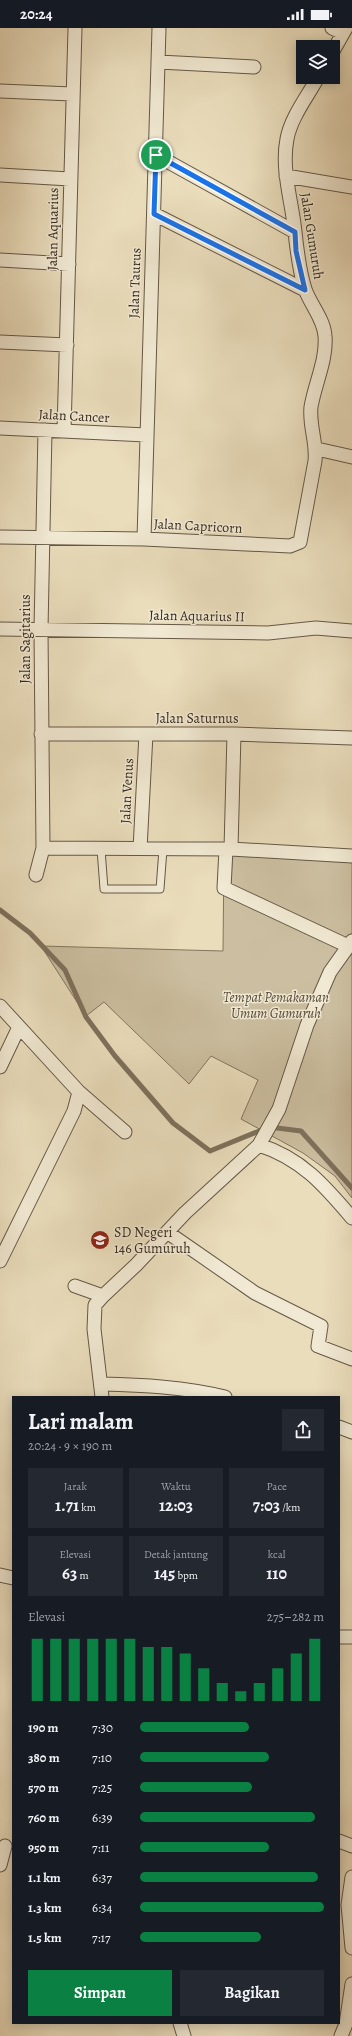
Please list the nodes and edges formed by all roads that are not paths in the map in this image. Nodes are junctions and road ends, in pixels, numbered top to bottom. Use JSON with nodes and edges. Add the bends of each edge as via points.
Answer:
{"nodes":[{"id":1,"x":75,"y":28,"type":"edge"},
{"id":2,"x":159,"y":28,"type":"edge"},
{"id":3,"x":341,"y":30,"type":"edge"},
{"id":4,"x":337,"y":40,"type":"edge"},
{"id":5,"x":159,"y":62,"type":"junction"},
{"id":6,"x":254,"y":67,"type":"dead end"},
{"id":7,"x":314,"y":84,"type":"edge"},
{"id":8,"x":0,"y":91,"type":"edge"},
{"id":9,"x":72,"y":94,"type":"junction"},
{"id":10,"x":156,"y":155,"type":"junction"},
{"id":11,"x":0,"y":175,"type":"edge"},
{"id":12,"x":286,"y":176,"type":"junction"},
{"id":13,"x":70,"y":179,"type":"junction"},
{"id":14,"x":352,"y":187,"type":"edge"},
{"id":15,"x":154,"y":214,"type":"junction"},
{"id":16,"x":295,"y":232,"type":"junction"},
{"id":17,"x":0,"y":260,"type":"edge"},
{"id":18,"x":69,"y":264,"type":"junction"},
{"id":19,"x":305,"y":290,"type":"junction"},
{"id":20,"x":0,"y":342,"type":"edge"},
{"id":21,"x":67,"y":345,"type":"junction"},
{"id":22,"x":0,"y":428,"type":"edge"},
{"id":23,"x":45,"y":430,"type":"junction"},
{"id":24,"x":64,"y":431,"type":"junction"},
{"id":25,"x":146,"y":435,"type":"junction"},
{"id":26,"x":316,"y":449,"type":"junction"},
{"id":27,"x":352,"y":457,"type":"edge"},
{"id":28,"x":0,"y":537,"type":"edge"},
{"id":29,"x":42,"y":537,"type":"junction"},
{"id":30,"x":144,"y":539,"type":"junction"},
{"id":31,"x":0,"y":629,"type":"edge"},
{"id":32,"x":41,"y":630,"type":"junction"},
{"id":33,"x":352,"y":631,"type":"edge"},
{"id":34,"x":41,"y":734,"type":"junction"},
{"id":35,"x":146,"y":734,"type":"junction"},
{"id":36,"x":234,"y":734,"type":"junction"},
{"id":37,"x":352,"y":738,"type":"edge"},
{"id":38,"x":43,"y":848,"type":"junction"},
{"id":39,"x":101,"y":849,"type":"junction"},
{"id":40,"x":140,"y":849,"type":"junction"},
{"id":41,"x":163,"y":849,"type":"junction"},
{"id":42,"x":228,"y":849,"type":"junction"},
{"id":43,"x":352,"y":856,"type":"edge"},
{"id":44,"x":36,"y":875,"type":"dead end"},
{"id":45,"x":350,"y":944,"type":"edge"},
{"id":46,"x":0,"y":1006,"type":"edge"},
{"id":47,"x":19,"y":1027,"type":"junction"},
{"id":48,"x":0,"y":1066,"type":"edge"},
{"id":49,"x":79,"y":1092,"type":"junction"},
{"id":50,"x":125,"y":1132,"type":"dead end"},
{"id":51,"x":261,"y":1141,"type":"junction"},
{"id":52,"x":352,"y":1218,"type":"edge"},
{"id":53,"x":167,"y":1232,"type":"junction"},
{"id":54,"x":0,"y":1261,"type":"edge"},
{"id":55,"x":75,"y":1286,"type":"dead end"},
{"id":56,"x":103,"y":1296,"type":"junction"},
{"id":57,"x":352,"y":1359,"type":"edge"},
{"id":58,"x":101,"y":1384,"type":"junction"},
{"id":59,"x":102,"y":1396,"type":"edge"},
{"id":60,"x":221,"y":1396,"type":"edge"},
{"id":61,"x":340,"y":1427,"type":"edge"},
{"id":62,"x":352,"y":1432,"type":"edge"},
{"id":63,"x":0,"y":1575,"type":"edge"},
{"id":64,"x":12,"y":1578,"type":"edge"},
{"id":65,"x":340,"y":1637,"type":"edge"},
{"id":66,"x":352,"y":1637,"type":"edge"},
{"id":67,"x":340,"y":1841,"type":"edge"},
{"id":68,"x":6,"y":1846,"type":"edge"},
{"id":69,"x":352,"y":1846,"type":"edge"},
{"id":70,"x":0,"y":1865,"type":"edge"},
{"id":71,"x":352,"y":1877,"type":"edge"},
{"id":72,"x":352,"y":1948,"type":"edge"},
{"id":73,"x":352,"y":1984,"type":"edge"},
{"id":74,"x":180,"y":2024,"type":"edge"},
{"id":75,"x":184,"y":2036,"type":"edge"},
{"id":76,"x":341,"y":2036,"type":"edge"}],
"edges":[{"from":1,"to":9,"type":"street","name":"Jalan Aquarius"},
{"from":2,"to":5,"type":"street","name":"Jalan Taurus"},
{"from":3,"to":4,"type":"street"},
{"from":5,"to":6,"type":"street"},
{"from":5,"to":10,"type":"street","name":"Jalan Taurus"},
{"from":7,"to":12,"type":"street","name":"Jalan Gumuruh","via":[[287,138]]},
{"from":8,"to":9,"type":"street"},
{"from":9,"to":13,"type":"street","name":"Jalan Aquarius"},
{"from":10,"to":15,"type":"street","name":"Jalan Taurus"},
{"from":10,"to":16,"type":"street"},
{"from":11,"to":13,"type":"street"},
{"from":12,"to":14,"type":"street"},
{"from":12,"to":16,"type":"street","name":"Jalan Gumuruh"},
{"from":13,"to":18,"type":"street","name":"Jalan Aquarius"},
{"from":15,"to":19,"type":"street"},
{"from":15,"to":25,"type":"street","name":"Jalan Taurus"},
{"from":16,"to":19,"type":"street","name":"Jalan Gumuruh","via":[[296,251]]},
{"from":17,"to":18,"type":"street"},
{"from":18,"to":21,"type":"street","name":"Jalan Aquarius"},
{"from":19,"to":26,"type":"street","name":"Jalan Gumuruh","via":[[326,334],[311,408],[311,430]]},
{"from":20,"to":21,"type":"street"},
{"from":21,"to":24,"type":"street","name":"Jalan Aquarius"},
{"from":22,"to":23,"type":"street","name":"Jalan Cancer"},
{"from":23,"to":24,"type":"street","name":"Jalan Cancer"},
{"from":23,"to":29,"type":"street","name":"Jalan Sagitarius"},
{"from":24,"to":25,"type":"street","name":"Jalan Cancer"},
{"from":25,"to":30,"type":"street","name":"Jalan Taurus"},
{"from":26,"to":27,"type":"street"},
{"from":26,"to":30,"type":"street","name":"Jalan Capricorn","via":[[301,538],[297,544],[290,546]]},
{"from":28,"to":29,"type":"street","name":"Jalan Capricorn"},
{"from":29,"to":30,"type":"street","name":"Jalan Capricorn"},
{"from":29,"to":32,"type":"street","name":"Jalan Sagitarius"},
{"from":31,"to":32,"type":"street","name":"Jalan Aquarius II"},
{"from":32,"to":33,"type":"street","name":"Jalan Aquarius II","via":[[268,633],[316,628]]},
{"from":32,"to":34,"type":"street","name":"Jalan Sagitarius"},
{"from":34,"to":35,"type":"street","name":"Jalan Saturnus"},
{"from":34,"to":38,"type":"street","name":"Jalan Sagitarius"},
{"from":35,"to":36,"type":"street","name":"Jalan Saturnus"},
{"from":35,"to":40,"type":"street","name":"Jalan Venus"},
{"from":36,"to":37,"type":"street","name":"Jalan Saturnus"},
{"from":36,"to":42,"type":"street"},
{"from":38,"to":39,"type":"street"},
{"from":38,"to":44,"type":"street","name":"Jalan Sagitarius"},
{"from":39,"to":40,"type":"street"},
{"from":39,"to":41,"type":"lane","via":[[104,888],[160,888]]},
{"from":40,"to":41,"type":"street"},
{"from":41,"to":42,"type":"street"},
{"from":42,"to":43,"type":"street"},
{"from":42,"to":45,"type":"street","via":[[224,888]]},
{"from":45,"to":51,"type":"street","via":[[330,972],[307,1025],[279,1109]]},
{"from":46,"to":47,"type":"street"},
{"from":47,"to":48,"type":"street"},
{"from":47,"to":49,"type":"street"},
{"from":49,"to":50,"type":"street"},
{"from":49,"to":54,"type":"street","via":[[74,1110]]},
{"from":51,"to":52,"type":"street","via":[[307,1169]]},
{"from":51,"to":53,"type":"street"},
{"from":53,"to":56,"type":"street"},
{"from":53,"to":57,"type":"street","via":[[256,1293],[321,1326],[318,1346]]},
{"from":55,"to":56,"type":"street"},
{"from":56,"to":58,"type":"street","via":[[95,1306],[93,1316]]},
{"from":58,"to":59,"type":"street"},
{"from":58,"to":60,"type":"street","via":[[154,1385]]},
{"from":61,"to":62,"type":"street"},
{"from":63,"to":64,"type":"street"},
{"from":65,"to":66,"type":"street"},
{"from":67,"to":69,"type":"street"},
{"from":68,"to":70,"type":"street"},
{"from":71,"to":72,"type":"street","via":[[348,1906]]},
{"from":73,"to":76,"type":"street","via":[[346,2024]]},
{"from":74,"to":75,"type":"street"}]}
